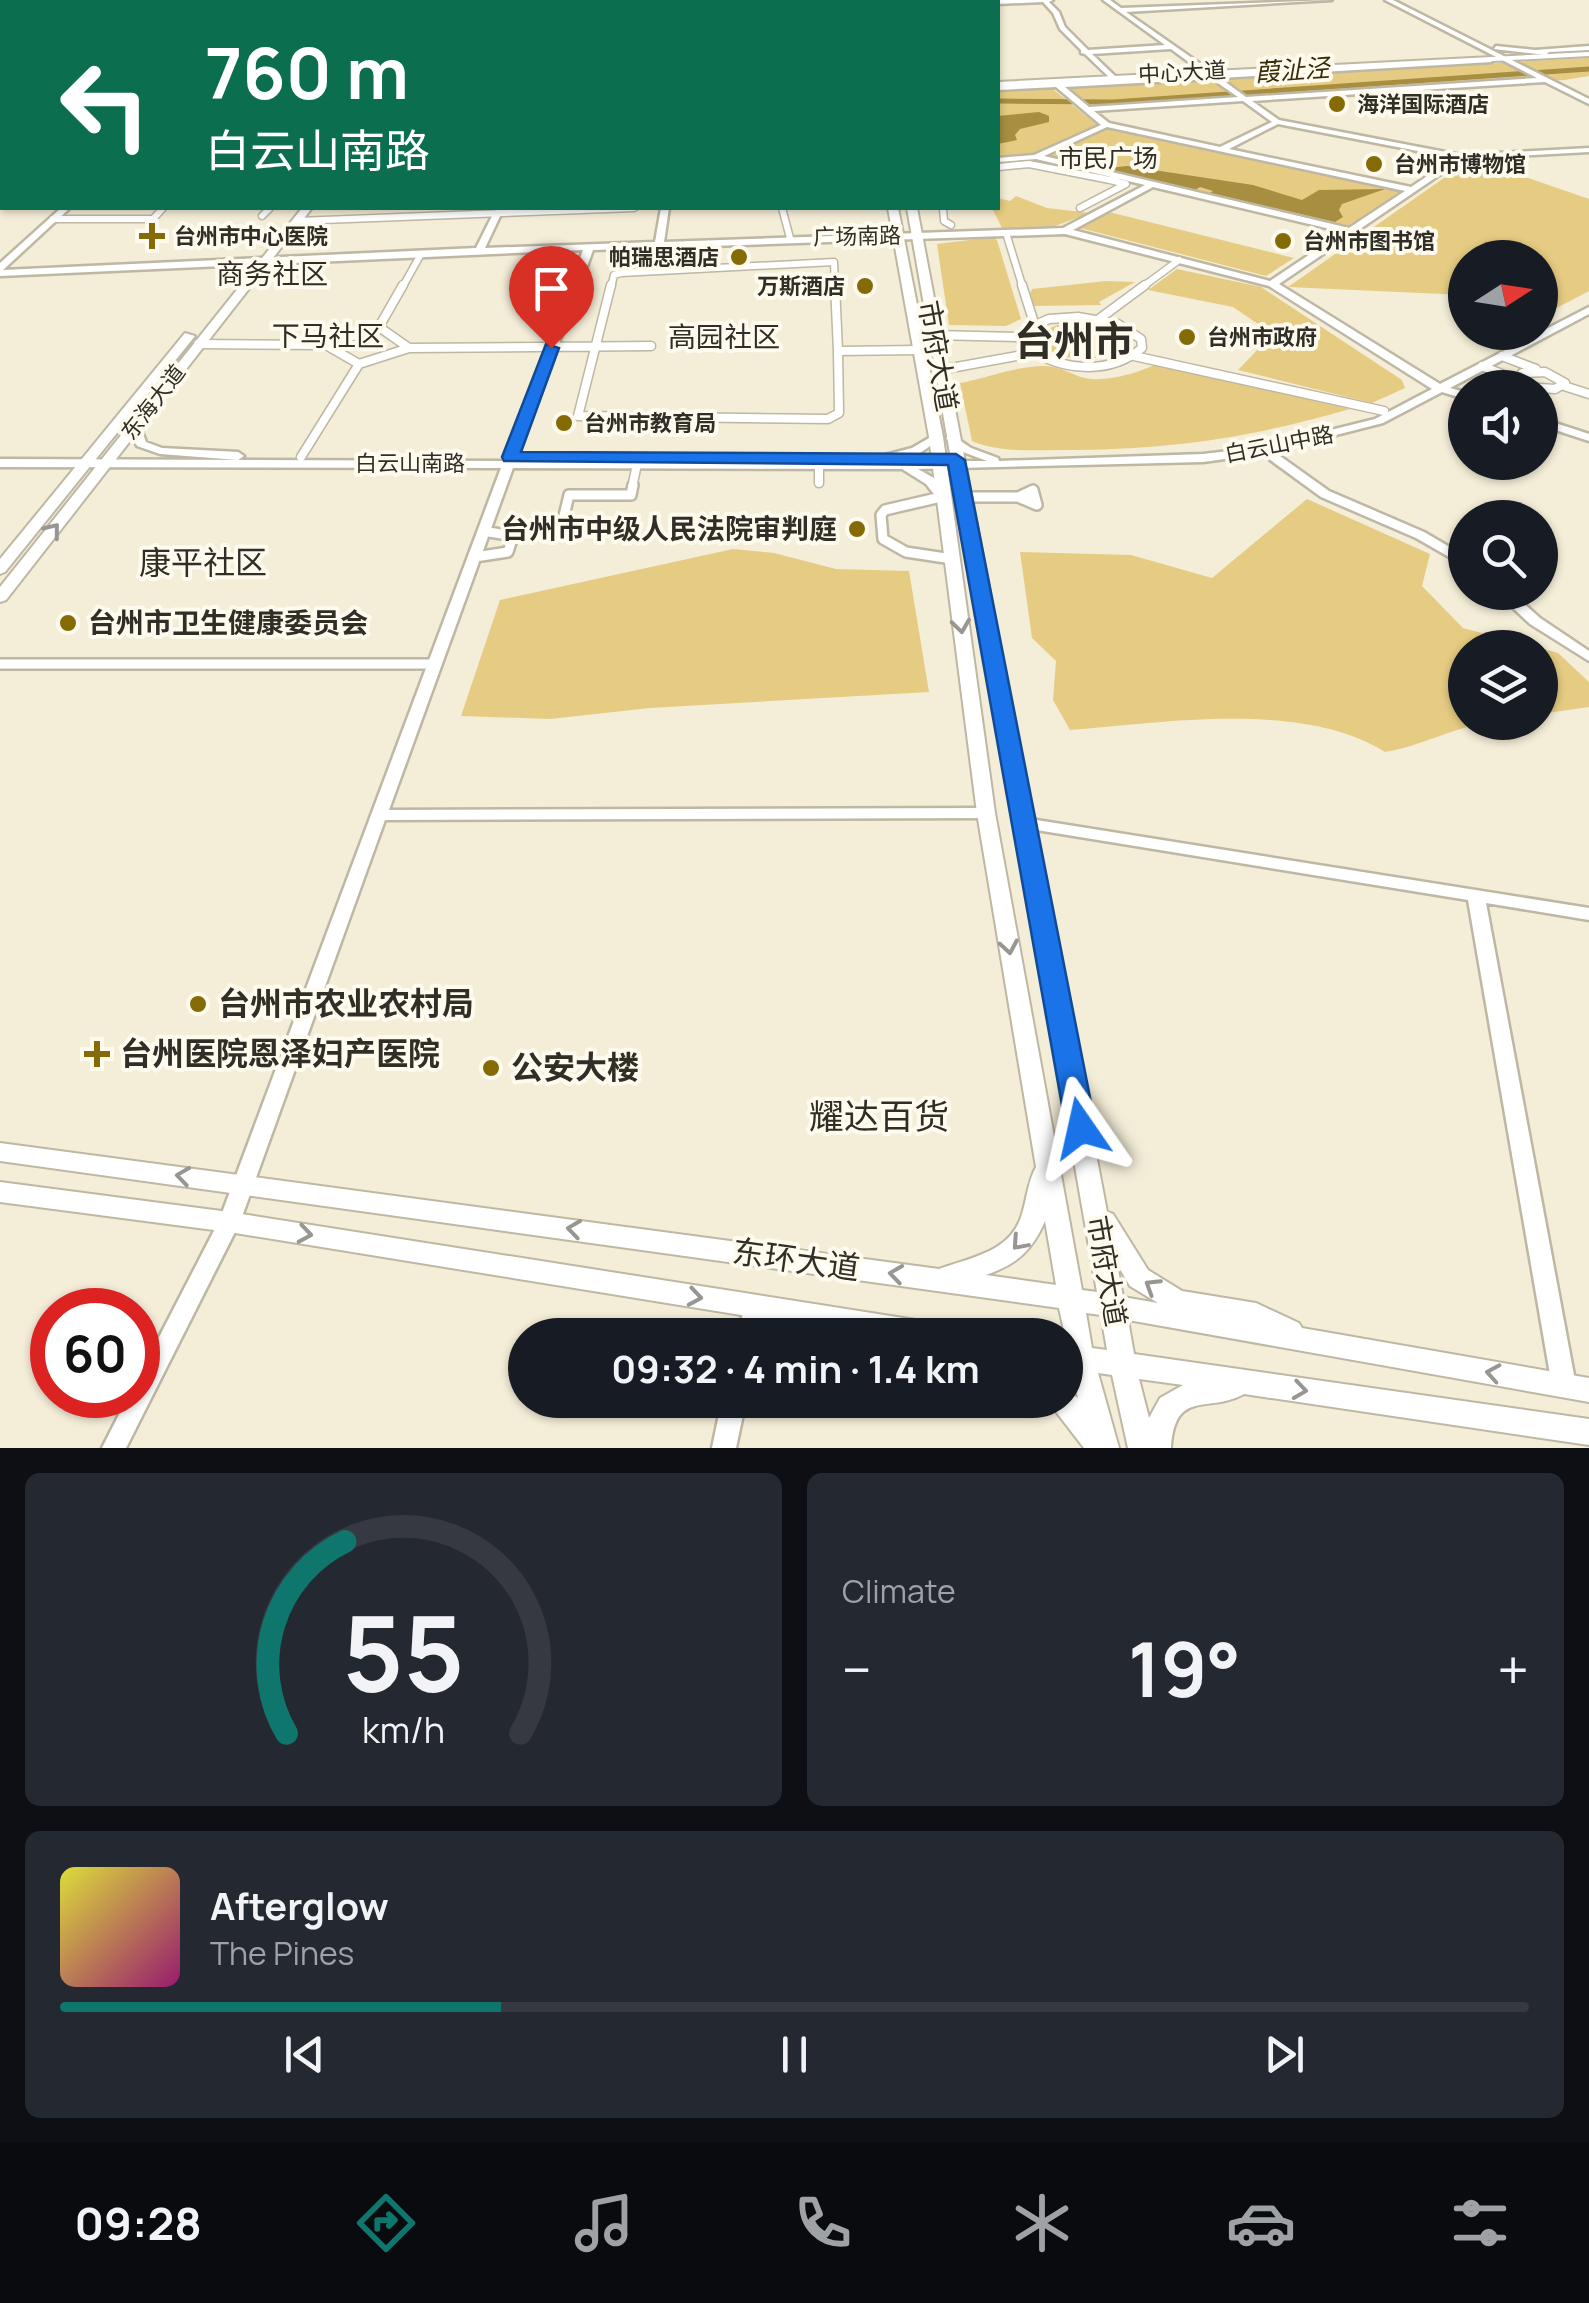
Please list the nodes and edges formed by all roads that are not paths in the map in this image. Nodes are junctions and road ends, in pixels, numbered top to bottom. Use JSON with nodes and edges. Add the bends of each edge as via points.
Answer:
{"nodes":[{"id":1,"x":1046,"y":0,"type":"edge"},
{"id":2,"x":1106,"y":0,"type":"edge"},
{"id":3,"x":1328,"y":0,"type":"edge"},
{"id":4,"x":1392,"y":0,"type":"edge"},
{"id":5,"x":1000,"y":2,"type":"edge"},
{"id":6,"x":1255,"y":2,"type":"edge"},
{"id":7,"x":1120,"y":10,"type":"junction"},
{"id":8,"x":1477,"y":43,"type":"junction"},
{"id":9,"x":1173,"y":47,"type":"junction"},
{"id":10,"x":1083,"y":52,"type":"junction"},
{"id":11,"x":1524,"y":52,"type":"junction"},
{"id":12,"x":1589,"y":52,"type":"edge"},
{"id":13,"x":1505,"y":56,"type":"junction"},
{"id":14,"x":1544,"y":56,"type":"junction"},
{"id":15,"x":1469,"y":57,"type":"junction"},
{"id":16,"x":1489,"y":62,"type":"junction"},
{"id":17,"x":1208,"y":72,"type":"junction"},
{"id":18,"x":1536,"y":73,"type":"junction"},
{"id":19,"x":1110,"y":75,"type":"junction"},
{"id":20,"x":1000,"y":84,"type":"edge"},
{"id":21,"x":1000,"y":84,"type":"edge"},
{"id":22,"x":1056,"y":84,"type":"junction"},
{"id":23,"x":1240,"y":95,"type":"junction"},
{"id":24,"x":1589,"y":100,"type":"edge"},
{"id":25,"x":1082,"y":105,"type":"junction"},
{"id":26,"x":1277,"y":122,"type":"junction"},
{"id":27,"x":1106,"y":125,"type":"junction"},
{"id":28,"x":1221,"y":149,"type":"junction"},
{"id":29,"x":1589,"y":150,"type":"edge"},
{"id":30,"x":1036,"y":157,"type":"junction"},
{"id":31,"x":1461,"y":157,"type":"junction"},
{"id":32,"x":1000,"y":165,"type":"edge"},
{"id":33,"x":1000,"y":165,"type":"edge"},
{"id":34,"x":1114,"y":178,"type":"junction"},
{"id":35,"x":1150,"y":185,"type":"junction"},
{"id":36,"x":1414,"y":190,"type":"junction"},
{"id":37,"x":1080,"y":208,"type":"dead end"},
{"id":38,"x":64,"y":210,"type":"edge"},
{"id":39,"x":161,"y":210,"type":"edge"},
{"id":40,"x":268,"y":210,"type":"edge"},
{"id":41,"x":328,"y":210,"type":"edge"},
{"id":42,"x":566,"y":210,"type":"edge"},
{"id":43,"x":665,"y":210,"type":"edge"},
{"id":44,"x":783,"y":210,"type":"edge"},
{"id":45,"x":893,"y":210,"type":"edge"},
{"id":46,"x":912,"y":210,"type":"edge"},
{"id":47,"x":943,"y":210,"type":"edge"},
{"id":48,"x":498,"y":212,"type":"junction"},
{"id":49,"x":295,"y":214,"type":"edge"},
{"id":50,"x":262,"y":216,"type":"dead end"},
{"id":51,"x":53,"y":219,"type":"junction"},
{"id":52,"x":339,"y":220,"type":"junction"},
{"id":53,"x":952,"y":224,"type":"dead end"},
{"id":54,"x":1065,"y":231,"type":"junction"},
{"id":55,"x":1351,"y":231,"type":"junction"},
{"id":56,"x":1006,"y":233,"type":"junction"},
{"id":57,"x":917,"y":235,"type":"junction"},
{"id":58,"x":899,"y":236,"type":"junction"},
{"id":59,"x":790,"y":238,"type":"junction"},
{"id":60,"x":660,"y":243,"type":"junction"},
{"id":61,"x":590,"y":247,"type":"junction"},
{"id":62,"x":480,"y":250,"type":"junction"},
{"id":63,"x":421,"y":254,"type":"junction"},
{"id":64,"x":259,"y":260,"type":"junction"},
{"id":65,"x":1179,"y":260,"type":"junction"},
{"id":66,"x":0,"y":270,"type":"edge"},
{"id":67,"x":1272,"y":284,"type":"junction"},
{"id":68,"x":1589,"y":306,"type":"edge"},
{"id":69,"x":1099,"y":319,"type":"junction"},
{"id":70,"x":1558,"y":321,"type":"edge"},
{"id":71,"x":1034,"y":323,"type":"junction"},
{"id":72,"x":379,"y":327,"type":"junction"},
{"id":73,"x":934,"y":335,"type":"junction"},
{"id":74,"x":1021,"y":337,"type":"junction"},
{"id":75,"x":198,"y":344,"type":"junction"},
{"id":76,"x":326,"y":345,"type":"junction"},
{"id":77,"x":652,"y":346,"type":"dead end"},
{"id":78,"x":409,"y":348,"type":"junction"},
{"id":79,"x":551,"y":348,"type":"junction"},
{"id":80,"x":596,"y":348,"type":"junction"},
{"id":81,"x":920,"y":350,"type":"junction"},
{"id":82,"x":1502,"y":350,"type":"edge"},
{"id":83,"x":838,"y":351,"type":"junction"},
{"id":84,"x":1033,"y":353,"type":"junction"},
{"id":85,"x":1134,"y":356,"type":"junction"},
{"id":86,"x":1502,"y":356,"type":"junction"},
{"id":87,"x":358,"y":364,"type":"junction"},
{"id":88,"x":1482,"y":366,"type":"junction"},
{"id":89,"x":940,"y":370,"type":"junction"},
{"id":90,"x":1494,"y":370,"type":"edge"},
{"id":91,"x":1541,"y":370,"type":"edge"},
{"id":92,"x":1558,"y":376,"type":"edge"},
{"id":93,"x":1558,"y":386,"type":"edge"},
{"id":94,"x":1564,"y":386,"type":"junction"},
{"id":95,"x":1437,"y":387,"type":"junction"},
{"id":96,"x":1448,"y":391,"type":"edge"},
{"id":97,"x":1589,"y":394,"type":"edge"},
{"id":98,"x":1384,"y":411,"type":"junction"},
{"id":99,"x":134,"y":426,"type":"junction"},
{"id":100,"x":1558,"y":427,"type":"edge"},
{"id":101,"x":936,"y":436,"type":"junction"},
{"id":102,"x":952,"y":438,"type":"junction"},
{"id":103,"x":1589,"y":438,"type":"edge"},
{"id":104,"x":1261,"y":448,"type":"junction"},
{"id":105,"x":242,"y":457,"type":"junction"},
{"id":106,"x":301,"y":457,"type":"junction"},
{"id":107,"x":876,"y":459,"type":"junction"},
{"id":108,"x":87,"y":460,"type":"junction"},
{"id":109,"x":108,"y":460,"type":"junction"},
{"id":110,"x":510,"y":460,"type":"junction"},
{"id":111,"x":0,"y":462,"type":"edge"},
{"id":112,"x":994,"y":462,"type":"junction"},
{"id":113,"x":939,"y":463,"type":"junction"},
{"id":114,"x":957,"y":463,"type":"junction"},
{"id":115,"x":637,"y":464,"type":"junction"},
{"id":116,"x":820,"y":465,"type":"junction"},
{"id":117,"x":895,"y":465,"type":"junction"},
{"id":118,"x":819,"y":482,"type":"dead end"},
{"id":119,"x":62,"y":492,"type":"junction"},
{"id":120,"x":952,"y":495,"type":"junction"},
{"id":121,"x":1018,"y":497,"type":"dead end"},
{"id":122,"x":563,"y":520,"type":"dead end"},
{"id":123,"x":484,"y":531,"type":"junction"},
{"id":124,"x":1448,"y":552,"type":"edge"},
{"id":125,"x":474,"y":557,"type":"junction"},
{"id":126,"x":952,"y":559,"type":"junction"},
{"id":127,"x":0,"y":568,"type":"edge"},
{"id":128,"x":0,"y":597,"type":"edge"},
{"id":129,"x":1525,"y":610,"type":"edge"},
{"id":130,"x":1551,"y":630,"type":"edge"},
{"id":131,"x":1558,"y":634,"type":"edge"},
{"id":132,"x":1558,"y":635,"type":"edge"},
{"id":133,"x":1589,"y":642,"type":"edge"},
{"id":134,"x":1589,"y":657,"type":"edge"},
{"id":135,"x":0,"y":664,"type":"edge"},
{"id":136,"x":436,"y":664,"type":"junction"},
{"id":137,"x":986,"y":813,"type":"junction"},
{"id":138,"x":380,"y":815,"type":"junction"},
{"id":139,"x":1024,"y":823,"type":"junction"},
{"id":140,"x":1476,"y":896,"type":"junction"},
{"id":141,"x":1589,"y":914,"type":"edge"},
{"id":142,"x":0,"y":1152,"type":"edge"},
{"id":143,"x":1046,"y":1159,"type":"junction"},
{"id":144,"x":244,"y":1184,"type":"junction"},
{"id":145,"x":0,"y":1192,"type":"edge"},
{"id":146,"x":1095,"y":1204,"type":"junction"},
{"id":147,"x":230,"y":1222,"type":"junction"},
{"id":148,"x":938,"y":1279,"type":"junction"},
{"id":149,"x":1070,"y":1299,"type":"junction"},
{"id":150,"x":755,"y":1306,"type":"junction"},
{"id":151,"x":1114,"y":1306,"type":"junction"},
{"id":152,"x":752,"y":1318,"type":"edge"},
{"id":153,"x":824,"y":1318,"type":"edge"},
{"id":154,"x":1071,"y":1318,"type":"edge"},
{"id":155,"x":1308,"y":1340,"type":"junction"},
{"id":156,"x":1083,"y":1359,"type":"edge"},
{"id":157,"x":1122,"y":1366,"type":"junction"},
{"id":158,"x":1257,"y":1384,"type":"junction"},
{"id":159,"x":1083,"y":1387,"type":"edge"},
{"id":160,"x":1577,"y":1388,"type":"edge"},
{"id":161,"x":730,"y":1418,"type":"edge"},
{"id":162,"x":1080,"y":1418,"type":"edge"},
{"id":163,"x":1589,"y":1432,"type":"edge"},
{"id":164,"x":114,"y":1448,"type":"edge"},
{"id":165,"x":724,"y":1448,"type":"edge"},
{"id":166,"x":1103,"y":1448,"type":"edge"},
{"id":167,"x":1142,"y":1448,"type":"edge"},
{"id":168,"x":1157,"y":1448,"type":"edge"}],
"edges":[{"from":1,"to":5,"type":"street"},
{"from":1,"to":10,"type":"street"},
{"from":2,"to":7,"type":"street"},
{"from":3,"to":6,"type":"street"},
{"from":4,"to":8,"type":"street"},
{"from":6,"to":7,"type":"street"},
{"from":7,"to":9,"type":"street"},
{"from":8,"to":11,"type":"street","name":"中心大道"},
{"from":8,"to":13,"type":"street"},
{"from":8,"to":15,"type":"street","via":[[1483,52]]},
{"from":9,"to":10,"type":"street"},
{"from":9,"to":17,"type":"street"},
{"from":10,"to":19,"type":"street"},
{"from":11,"to":12,"type":"street"},
{"from":11,"to":14,"type":"street","name":"中心大道"},
{"from":12,"to":14,"type":"main road","name":"中心大道"},
{"from":13,"to":14,"type":"main road","name":"中心大道"},
{"from":13,"to":15,"type":"main road","name":"中心大道"},
{"from":13,"to":18,"type":"street"},
{"from":14,"to":18,"type":"street","via":[[1526,62]]},
{"from":15,"to":16,"type":"street","name":"中心大道"},
{"from":15,"to":17,"type":"main road","name":"中心大道"},
{"from":16,"to":17,"type":"street"},
{"from":16,"to":18,"type":"street","name":"中心大道"},
{"from":17,"to":19,"type":"main road","name":"中心大道"},
{"from":17,"to":22,"type":"main road","name":"中心大道"},
{"from":17,"to":23,"type":"street"},
{"from":18,"to":23,"type":"street"},
{"from":18,"to":24,"type":"street"},
{"from":19,"to":20,"type":"main road","name":"中心大道"},
{"from":21,"to":22,"type":"main road","name":"中心大道"},
{"from":22,"to":25,"type":"street"},
{"from":23,"to":25,"type":"street"},
{"from":23,"to":26,"type":"street"},
{"from":25,"to":27,"type":"street"},
{"from":26,"to":28,"type":"street"},
{"from":26,"to":31,"type":"street"},
{"from":27,"to":28,"type":"street"},
{"from":27,"to":30,"type":"street"},
{"from":28,"to":36,"type":"street"},
{"from":29,"to":31,"type":"street"},
{"from":30,"to":32,"type":"street"},
{"from":30,"to":34,"type":"street"},
{"from":31,"to":36,"type":"street"},
{"from":33,"to":34,"type":"street"},
{"from":34,"to":35,"type":"street"},
{"from":34,"to":37,"type":"street","via":[[1126,184]]},
{"from":35,"to":54,"type":"street"},
{"from":35,"to":55,"type":"street"},
{"from":36,"to":55,"type":"street"},
{"from":38,"to":51,"type":"street"},
{"from":39,"to":51,"type":"street","via":[[153,220]]},
{"from":40,"to":50,"type":"street"},
{"from":41,"to":52,"type":"street"},
{"from":42,"to":48,"type":"street"},
{"from":43,"to":60,"type":"street"},
{"from":44,"to":59,"type":"street"},
{"from":45,"to":58,"type":"main road","name":"市府大道"},
{"from":46,"to":57,"type":"main road","name":"市府大道"},
{"from":47,"to":53,"type":"street"},
{"from":48,"to":52,"type":"street"},
{"from":48,"to":62,"type":"street"},
{"from":49,"to":52,"type":"street"},
{"from":49,"to":64,"type":"main road","name":"东海大道"},
{"from":51,"to":66,"type":"street"},
{"from":54,"to":56,"type":"street","name":"广场南路"},
{"from":54,"to":65,"type":"street"},
{"from":55,"to":67,"type":"street"},
{"from":56,"to":57,"type":"street","name":"广场南路"},
{"from":56,"to":71,"type":"street"},
{"from":57,"to":58,"type":"street","name":"广场南路"},
{"from":57,"to":73,"type":"main road","name":"市府大道"},
{"from":58,"to":59,"type":"street","name":"广场南路"},
{"from":58,"to":60,"type":"street","name":"广场南路"},
{"from":58,"to":81,"type":"main road","name":"市府大道"},
{"from":59,"to":60,"type":"street","name":"广场南路"},
{"from":60,"to":61,"type":"street","name":"广场南路"},
{"from":60,"to":62,"type":"street","name":"广场南路"},
{"from":61,"to":62,"type":"street","name":"广场南路"},
{"from":61,"to":79,"type":"street"},
{"from":62,"to":63,"type":"street","name":"广场南路"},
{"from":62,"to":64,"type":"street","name":"广场南路"},
{"from":63,"to":64,"type":"street","name":"广场南路"},
{"from":63,"to":72,"type":"street"},
{"from":64,"to":66,"type":"street","name":"广场南路"},
{"from":64,"to":75,"type":"main road","name":"东海大道"},
{"from":64,"to":108,"type":"main road","name":"东海大道"},
{"from":65,"to":67,"type":"street"},
{"from":65,"to":69,"type":"street"},
{"from":67,"to":95,"type":"street"},
{"from":68,"to":70,"type":"street","name":"白云山中路"},
{"from":68,"to":86,"type":"street","name":"白云山中路"},
{"from":69,"to":71,"type":"street"},
{"from":69,"to":85,"type":"street","via":[[1138,335],[1142,348]]},
{"from":71,"to":74,"type":"street"},
{"from":72,"to":76,"type":"street"},
{"from":72,"to":78,"type":"street"},
{"from":73,"to":74,"type":"street"},
{"from":73,"to":89,"type":"main road","name":"市府大道"},
{"from":74,"to":84,"type":"street"},
{"from":75,"to":76,"type":"street"},
{"from":75,"to":99,"type":"main road","name":"东海大道"},
{"from":76,"to":87,"type":"street"},
{"from":77,"to":80,"type":"street"},
{"from":78,"to":79,"type":"street"},
{"from":78,"to":87,"type":"street"},
{"from":79,"to":80,"type":"street"},
{"from":79,"to":110,"type":"street"},
{"from":80,"to":83,"type":"street","via":[[614,275],[834,262]]},
{"from":80,"to":83,"type":"street","via":[[578,416],[828,419],[840,413]]},
{"from":81,"to":83,"type":"street"},
{"from":81,"to":101,"type":"main road","name":"市府大道"},
{"from":82,"to":95,"type":"street","name":"白云山中路"},
{"from":84,"to":85,"type":"street","via":[[1085,365]]},
{"from":84,"to":89,"type":"street"},
{"from":85,"to":98,"type":"street"},
{"from":86,"to":88,"type":"street","name":"白云山中路"},
{"from":86,"to":91,"type":"street"},
{"from":87,"to":106,"type":"street"},
{"from":88,"to":90,"type":"street"},
{"from":88,"to":95,"type":"street","name":"白云山中路"},
{"from":89,"to":102,"type":"main road","name":"市府大道"},
{"from":92,"to":94,"type":"street"},
{"from":93,"to":94,"type":"street"},
{"from":94,"to":97,"type":"street"},
{"from":95,"to":96,"type":"street"},
{"from":95,"to":98,"type":"street","name":"白云山中路"},
{"from":95,"to":104,"type":"street","name":"白云山中路","via":[[1379,421]]},
{"from":98,"to":104,"type":"street","name":"白云山中路"},
{"from":99,"to":105,"type":"street","via":[[141,444],[160,452]]},
{"from":99,"to":109,"type":"main road","name":"东海大道"},
{"from":100,"to":103,"type":"street"},
{"from":101,"to":107,"type":"street","via":[[916,450]]},
{"from":101,"to":113,"type":"main road","name":"市府大道"},
{"from":102,"to":112,"type":"street"},
{"from":102,"to":114,"type":"main road","name":"市府大道"},
{"from":104,"to":112,"type":"street","name":"白云山中路"},
{"from":104,"to":124,"type":"street","via":[[1326,494]]},
{"from":105,"to":106,"type":"street","name":"白云山南路"},
{"from":105,"to":109,"type":"street","name":"白云山南路"},
{"from":106,"to":110,"type":"street","name":"白云山南路"},
{"from":107,"to":110,"type":"street","name":"白云山南路"},
{"from":107,"to":113,"type":"street","name":"白云山南路"},
{"from":108,"to":109,"type":"street","name":"白云山南路"},
{"from":108,"to":111,"type":"street","name":"白云山南路"},
{"from":108,"to":119,"type":"main road","name":"东海大道"},
{"from":109,"to":110,"type":"street","name":"白云山南路"},
{"from":128,"to":109,"type":"main road","name":"东海大道","one_way":true},
{"from":110,"to":115,"type":"street","name":"白云山南路"},
{"from":110,"to":123,"type":"street"},
{"from":111,"to":119,"type":"street","via":[[62,475]]},
{"from":112,"to":114,"type":"street","name":"白云山中路"},
{"from":112,"to":120,"type":"street"},
{"from":113,"to":114,"type":"street","name":"白云山中路"},
{"from":113,"to":117,"type":"street","name":"白云山南路"},
{"from":113,"to":120,"type":"main road","name":"市府大道"},
{"from":114,"to":120,"type":"main road","name":"市府大道"},
{"from":115,"to":116,"type":"street","name":"白云山南路"},
{"from":115,"to":122,"type":"street","via":[[631,495],[568,495]]},
{"from":116,"to":117,"type":"street","name":"白云山南路"},
{"from":116,"to":118,"type":"street"},
{"from":117,"to":120,"type":"street"},
{"from":119,"to":127,"type":"main road","name":"东海大道"},
{"from":120,"to":121,"type":"street"},
{"from":120,"to":126,"type":"main road","name":"市府大道"},
{"from":120,"to":126,"type":"street","via":[[881,516],[883,539],[892,547]]},
{"from":120,"to":139,"type":"main road","name":"市府大道"},
{"from":123,"to":125,"type":"street"},
{"from":123,"to":125,"type":"street","via":[[513,536],[508,552]]},
{"from":125,"to":136,"type":"street"},
{"from":126,"to":137,"type":"main road","name":"市府大道","one_way":true},
{"from":129,"to":130,"type":"street"},
{"from":131,"to":133,"type":"street"},
{"from":132,"to":134,"type":"street"},
{"from":135,"to":136,"type":"street"},
{"from":136,"to":138,"type":"street"},
{"from":137,"to":138,"type":"street"},
{"from":137,"to":143,"type":"main road","name":"市府大道","one_way":true},
{"from":138,"to":144,"type":"street"},
{"from":139,"to":140,"type":"street"},
{"from":139,"to":146,"type":"main road","name":"市府大道"},
{"from":140,"to":141,"type":"street"},
{"from":140,"to":160,"type":"street"},
{"from":144,"to":142,"type":"main road","name":"东环大道","one_way":true},
{"from":143,"to":148,"type":"main road","one_way":true,"via":[[1034,1225],[1016,1252]]},
{"from":143,"to":149,"type":"main road","name":"市府大道"},
{"from":144,"to":147,"type":"street"},
{"from":148,"to":144,"type":"main road","name":"东环大道","one_way":true},
{"from":145,"to":147,"type":"main road","name":"东环大道"},
{"from":146,"to":151,"type":"main road","name":"市府大道"},
{"from":155,"to":146,"type":"main road","one_way":true,"via":[[1256,1314],[1177,1301],[1139,1278]]},
{"from":147,"to":150,"type":"main road","name":"东环大道","one_way":true},
{"from":147,"to":164,"type":"street"},
{"from":148,"to":149,"type":"main road","name":"东环大道"},
{"from":149,"to":151,"type":"main road","name":"东环大道"},
{"from":149,"to":154,"type":"main road","name":"市府大道"},
{"from":150,"to":152,"type":"street"},
{"from":150,"to":153,"type":"main road","name":"东环大道"},
{"from":151,"to":155,"type":"main road","name":"东环大道"},
{"from":151,"to":157,"type":"main road","name":"市府大道"},
{"from":160,"to":155,"type":"main road","name":"东环大道","one_way":true},
{"from":156,"to":157,"type":"main road"},
{"from":157,"to":158,"type":"main road"},
{"from":157,"to":167,"type":"main road","name":"市府大道"},
{"from":158,"to":163,"type":"main road","one_way":true},
{"from":158,"to":168,"type":"main road","via":[[1183,1394],[1165,1411]]},
{"from":159,"to":166,"type":"main road","name":"市府大道"},
{"from":161,"to":165,"type":"street"},
{"from":162,"to":166,"type":"main road"}]}
